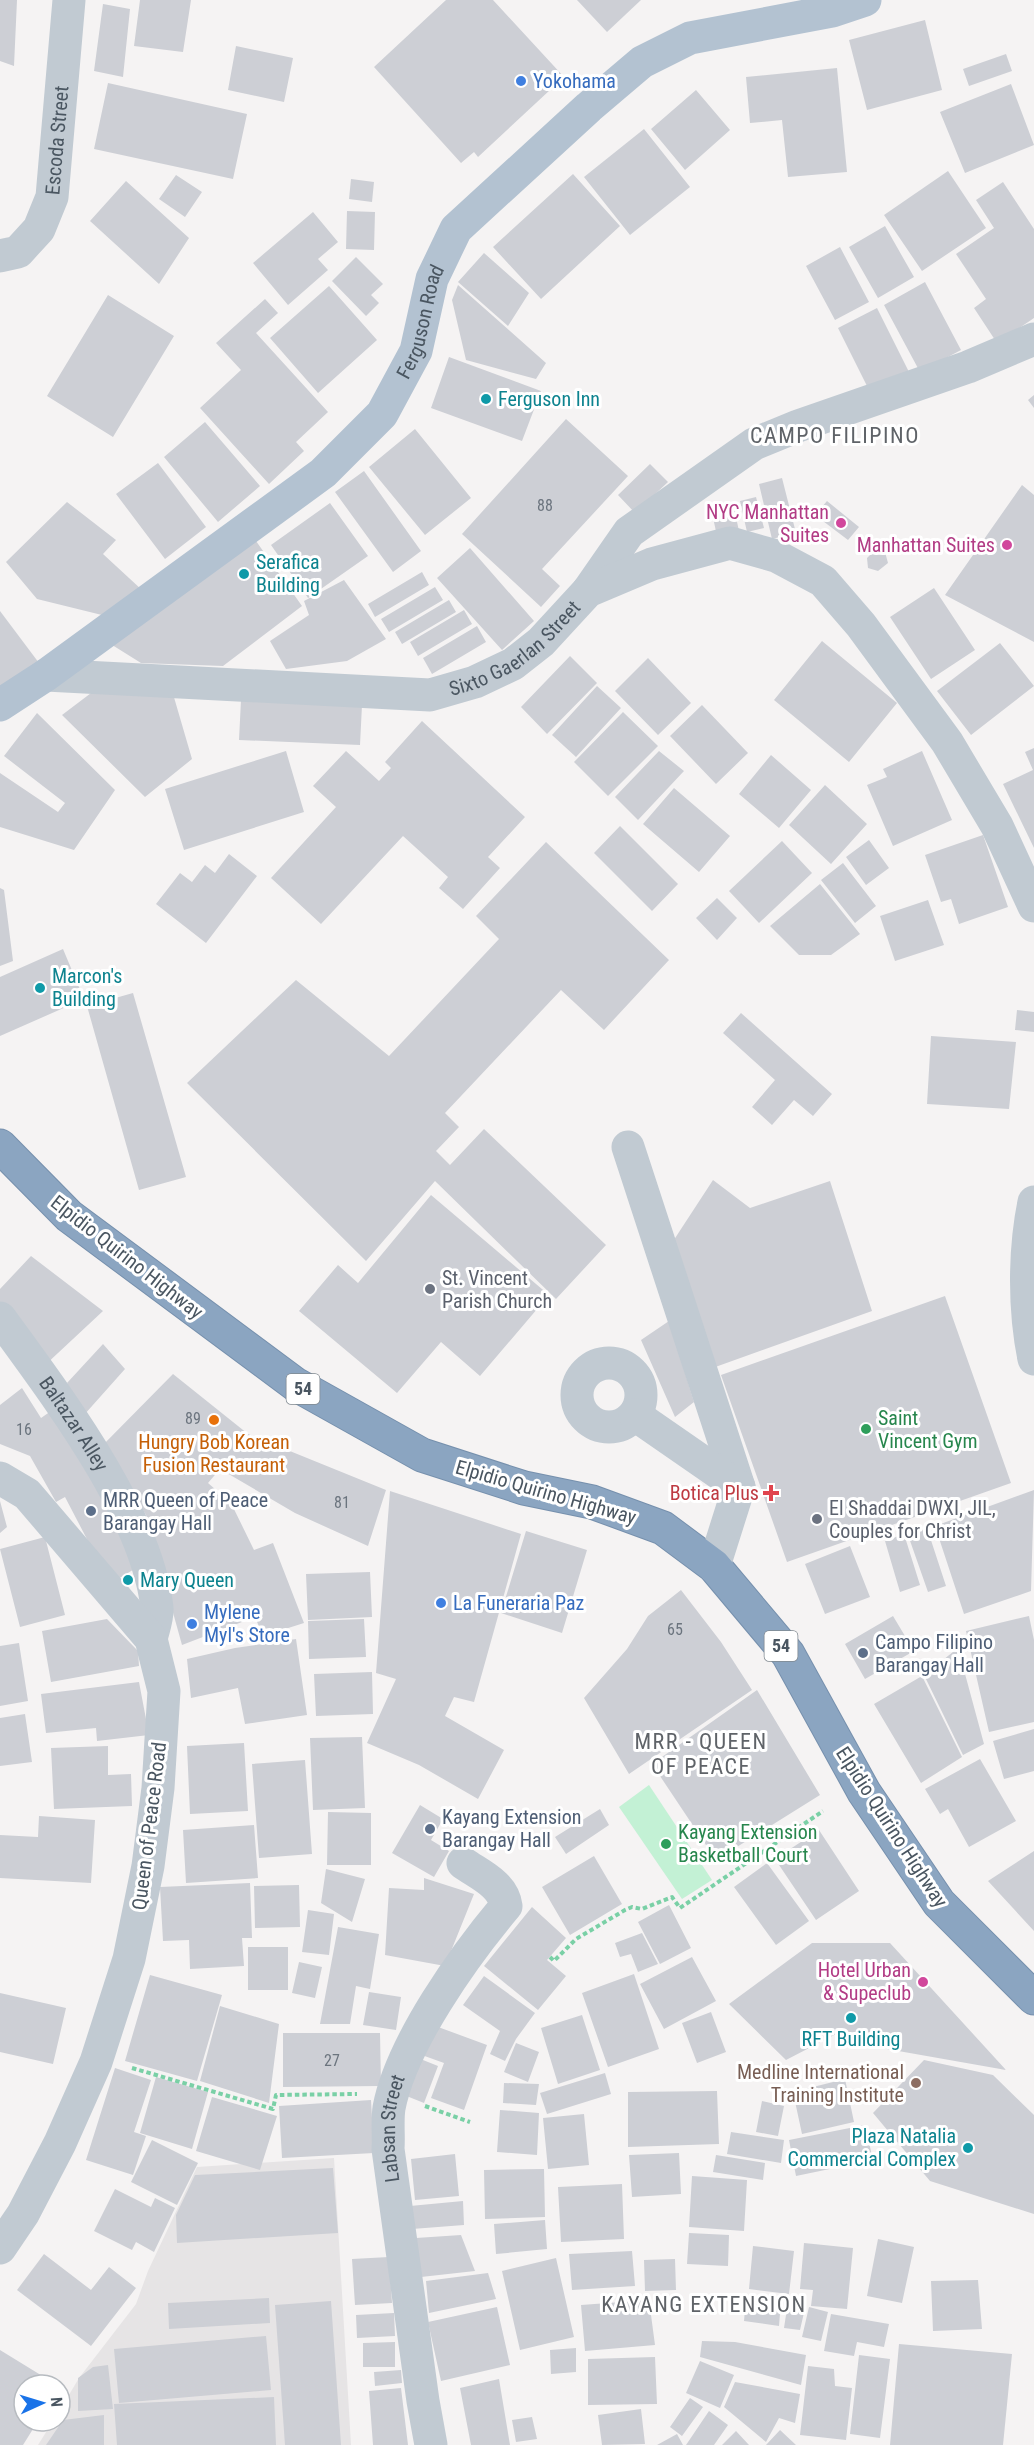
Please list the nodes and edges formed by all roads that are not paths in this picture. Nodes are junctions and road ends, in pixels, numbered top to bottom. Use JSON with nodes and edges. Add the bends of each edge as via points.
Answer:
{"nodes":[{"id":1,"x":69,"y":0,"type":"edge"},
{"id":2,"x":866,"y":0,"type":"edge"},
{"id":3,"x":0,"y":256,"type":"edge"},
{"id":4,"x":1034,"y":339,"type":"edge"},
{"id":5,"x":588,"y":591,"type":"junction"},
{"id":6,"x":46,"y":675,"type":"junction"},
{"id":7,"x":0,"y":705,"type":"edge"},
{"id":8,"x":1034,"y":906,"type":"edge"},
{"id":9,"x":0,"y":1146,"type":"edge"},
{"id":10,"x":628,"y":1147,"type":"dead end"},
{"id":11,"x":1034,"y":1202,"type":"edge"},
{"id":12,"x":0,"y":1318,"type":"edge"},
{"id":13,"x":1034,"y":1359,"type":"edge"},
{"id":14,"x":635,"y":1414,"type":"dead end"},
{"id":15,"x":0,"y":1478,"type":"edge"},
{"id":16,"x":739,"y":1487,"type":"junction"},
{"id":17,"x":714,"y":1566,"type":"junction"},
{"id":18,"x":151,"y":1639,"type":"junction"},
{"id":19,"x":463,"y":1863,"type":"dead end"},
{"id":20,"x":1034,"y":1998,"type":"edge"},
{"id":21,"x":11,"y":2215,"type":"edge"},
{"id":22,"x":0,"y":2248,"type":"edge"},
{"id":23,"x":431,"y":2445,"type":"edge"}],
"edges":[{"from":1,"to":3,"type":"street","name":"Escoda Street","via":[[52,197],[39,229],[18,252]]},
{"from":2,"to":6,"type":"main road","name":"Ferguson Road","via":[[690,38],[642,62],[456,230],[432,279],[416,351],[382,414],[323,473]]},
{"from":4,"to":5,"type":"street","via":[[968,367],[754,444],[629,532]]},
{"from":5,"to":6,"type":"street","name":"Sixto Gaerlan Street","via":[[541,642],[513,664],[475,682],[430,695]]},
{"from":5,"to":8,"type":"street","name":"Sixto Gaerlan Street","via":[[652,564],[730,543],[776,556],[823,581],[861,625],[947,742],[997,826]]},
{"from":6,"to":7,"type":"main road","name":"Ferguson Road"},
{"from":9,"to":17,"type":"highway","name":"Elpidio Quirino Highway","number":"54","via":[[69,1216],[295,1384],[422,1455],[524,1488],[592,1502],[663,1528]]},
{"from":10,"to":16,"type":"street"},
{"from":11,"to":13,"type":"street","via":[[1028,1243],[1029,1332]]},
{"from":12,"to":18,"type":"street","name":"Baltazar Alley","via":[[123,1506],[146,1560],[157,1609]]},
{"from":14,"to":16,"type":"street"},
{"from":15,"to":18,"type":"street","name":"Queen of Peace Road","via":[[27,1494]]},
{"from":16,"to":17,"type":"street"},
{"from":17,"to":20,"type":"highway","name":"Elpidio Quirino Highway","number":"54","via":[[788,1654],[864,1792],[939,1903]]},
{"from":18,"to":21,"type":"street","name":"Queen of Peace Road","via":[[164,1690],[158,1788],[148,1866],[129,1959],[96,2062],[60,2143]]},
{"from":19,"to":23,"type":"street","name":"Labsan Street","via":[[497,1887],[506,1906],[432,2008],[402,2067],[389,2108],[390,2160]]},
{"from":21,"to":22,"type":"street","name":"Queen of Peace Road"}]}
